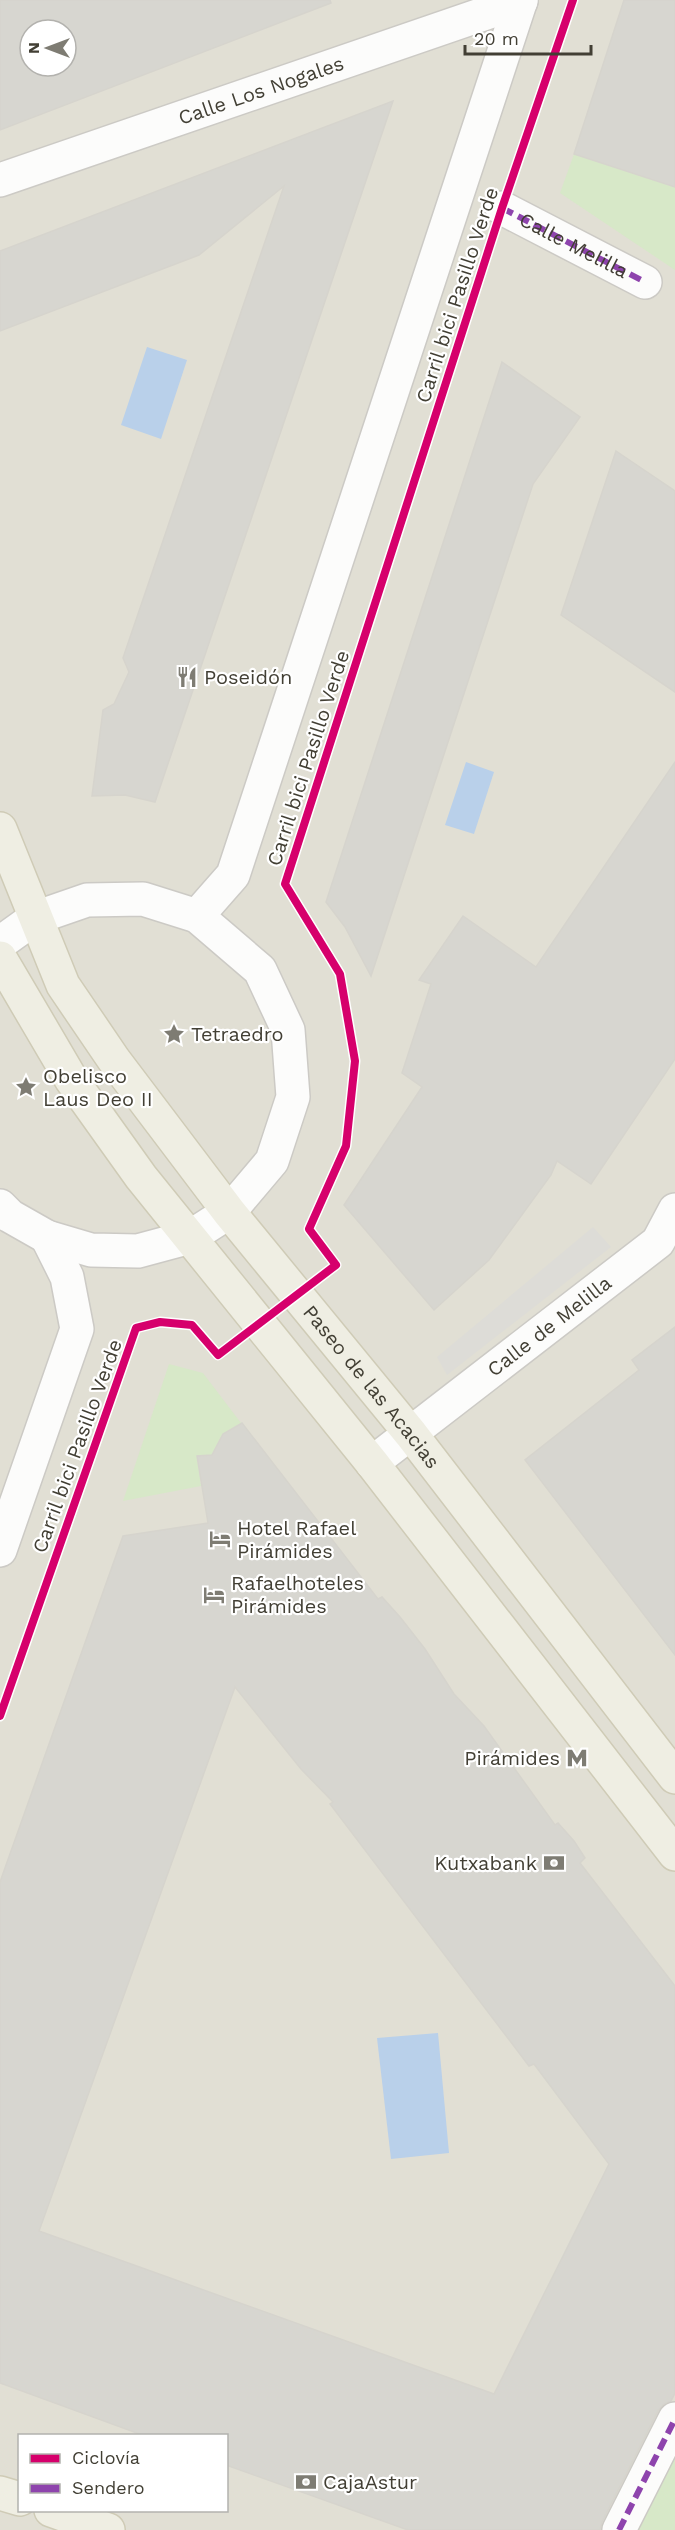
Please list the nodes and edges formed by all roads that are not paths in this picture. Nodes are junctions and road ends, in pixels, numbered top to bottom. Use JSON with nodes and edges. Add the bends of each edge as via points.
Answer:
{"nodes":[{"id":1,"x":521,"y":1,"type":"edge"},
{"id":2,"x":0,"y":180,"type":"edge"},
{"id":3,"x":502,"y":208,"type":"dead end"},
{"id":4,"x":645,"y":282,"type":"dead end"},
{"id":5,"x":0,"y":829,"type":"edge"},
{"id":6,"x":197,"y":916,"type":"junction"},
{"id":7,"x":35,"y":918,"type":"junction"},
{"id":8,"x":0,"y":943,"type":"edge"},
{"id":9,"x":0,"y":958,"type":"edge"},
{"id":10,"x":0,"y":1206,"type":"edge"},
{"id":11,"x":675,"y":1210,"type":"edge"},
{"id":12,"x":229,"y":1212,"type":"junction"},
{"id":13,"x":47,"y":1237,"type":"junction"},
{"id":14,"x":190,"y":1237,"type":"junction"},
{"id":15,"x":411,"y":1434,"type":"junction"},
{"id":16,"x":372,"y":1463,"type":"junction"},
{"id":17,"x":0,"y":1550,"type":"edge"},
{"id":18,"x":675,"y":1777,"type":"edge"},
{"id":19,"x":675,"y":1854,"type":"edge"},
{"id":20,"x":675,"y":2419,"type":"edge"},
{"id":21,"x":0,"y":2493,"type":"edge"},
{"id":22,"x":18,"y":2498,"type":"edge"},
{"id":23,"x":54,"y":2512,"type":"edge"},
{"id":24,"x":108,"y":2530,"type":"edge"},
{"id":25,"x":619,"y":2530,"type":"edge"}],
"edges":[{"from":1,"to":2,"type":"street","name":"Calle Los Nogales"},
{"from":1,"to":6,"type":"street","via":[[233,875]]},
{"from":3,"to":4,"type":"street","name":"Calle Melilla"},
{"from":5,"to":7,"type":"main road","name":"Paseo de las Acacias"},
{"from":6,"to":7,"type":"street","via":[[143,899],[121,899],[87,900]]},
{"from":6,"to":12,"type":"street","via":[[260,970],[288,1030],[293,1097],[272,1161]]},
{"from":7,"to":8,"type":"street"},
{"from":7,"to":12,"type":"main road","name":"Paseo de las Acacias","via":[[63,985],[114,1060]]},
{"from":9,"to":14,"type":"main road","via":[[71,1079],[141,1177]]},
{"from":10,"to":13,"type":"street"},
{"from":11,"to":15,"type":"street","name":"Calle de Melilla","via":[[658,1242]]},
{"from":12,"to":14,"type":"street"},
{"from":12,"to":15,"type":"main road","name":"Paseo de las Acacias"},
{"from":13,"to":14,"type":"street","via":[[92,1250],[138,1251]]},
{"from":13,"to":17,"type":"street","via":[[67,1277],[77,1329]]},
{"from":14,"to":16,"type":"main road"},
{"from":15,"to":16,"type":"street","name":"Calle de Melilla"},
{"from":15,"to":18,"type":"main road","name":"Paseo de las Acacias"},
{"from":16,"to":19,"type":"main road"},
{"from":20,"to":25,"type":"street"},
{"from":21,"to":22,"type":"main road"},
{"from":23,"to":24,"type":"main road"}]}
